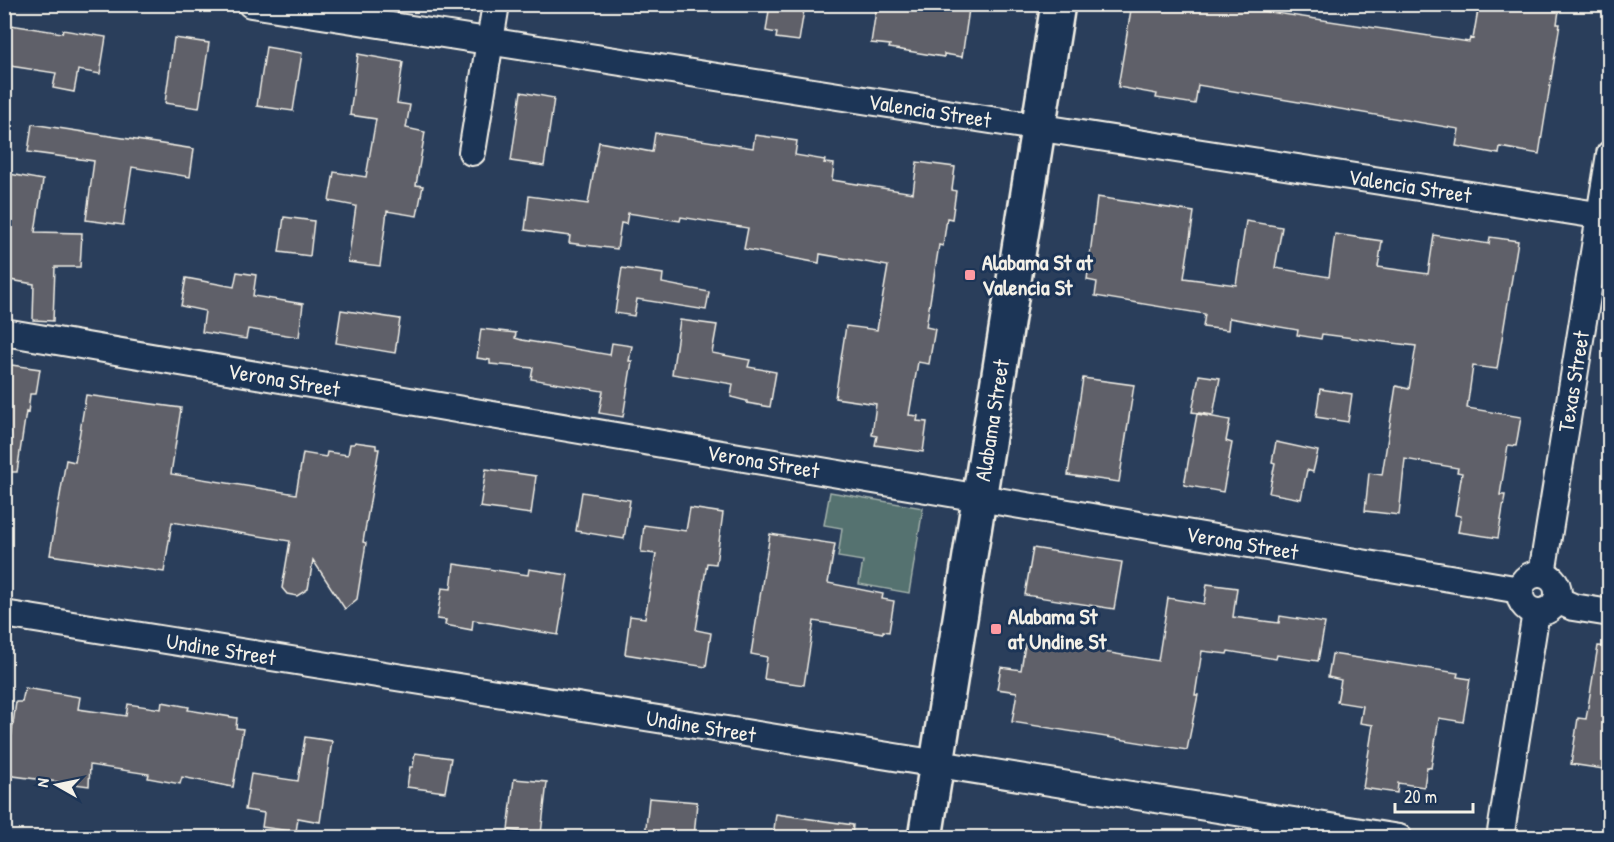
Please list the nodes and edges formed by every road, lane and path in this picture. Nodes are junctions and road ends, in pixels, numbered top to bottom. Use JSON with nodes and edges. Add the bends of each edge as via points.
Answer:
{"nodes":[{"id":1,"x":251,"y":4,"type":"edge"},
{"id":2,"x":496,"y":4,"type":"edge"},
{"id":3,"x":1058,"y":4,"type":"edge"},
{"id":4,"x":490,"y":41,"type":"junction"},
{"id":5,"x":1039,"y":126,"type":"junction"},
{"id":6,"x":472,"y":152,"type":"dead end"},
{"id":7,"x":1610,"y":154,"type":"edge"},
{"id":8,"x":1605,"y":216,"type":"edge"},
{"id":9,"x":4,"y":332,"type":"edge"},
{"id":10,"x":979,"y":498,"type":"junction"},
{"id":11,"x":1542,"y":574,"type":"junction"},
{"id":12,"x":1520,"y":590,"type":"junction"},
{"id":13,"x":1546,"y":606,"type":"junction"},
{"id":14,"x":1610,"y":613,"type":"edge"},
{"id":15,"x":4,"y":614,"type":"edge"},
{"id":16,"x":936,"y":764,"type":"junction"},
{"id":17,"x":925,"y":837,"type":"edge"},
{"id":18,"x":1399,"y":837,"type":"edge"},
{"id":19,"x":1500,"y":837,"type":"edge"}],
"edges":[{"from":1,"to":4,"type":"street","name":"Valencia Street"},
{"from":2,"to":4,"type":"street"},
{"from":3,"to":5,"type":"main road","name":"Alabama Street"},
{"from":4,"to":5,"type":"street","name":"Valencia Street"},
{"from":4,"to":6,"type":"street"},
{"from":5,"to":8,"type":"street","name":"Valencia Street"},
{"from":5,"to":10,"type":"main road","name":"Alabama Street"},
{"from":7,"to":8,"type":"street","name":"Texas Street"},
{"from":8,"to":11,"type":"street","name":"Texas Street"},
{"from":9,"to":10,"type":"street","name":"Verona Street"},
{"from":10,"to":12,"type":"street","name":"Verona Street"},
{"from":10,"to":16,"type":"main road","name":"Alabama Street"},
{"from":11,"to":12,"type":"street","via":[[1530,576]]},
{"from":11,"to":13,"type":"street","via":[[1557,587]]},
{"from":12,"to":13,"type":"street","via":[[1525,607]]},
{"from":13,"to":14,"type":"street"},
{"from":13,"to":19,"type":"street"},
{"from":15,"to":16,"type":"street","name":"Undine Street"},
{"from":16,"to":17,"type":"main road","name":"Alabama Street"},
{"from":16,"to":18,"type":"street","name":"Undine Street"}]}
